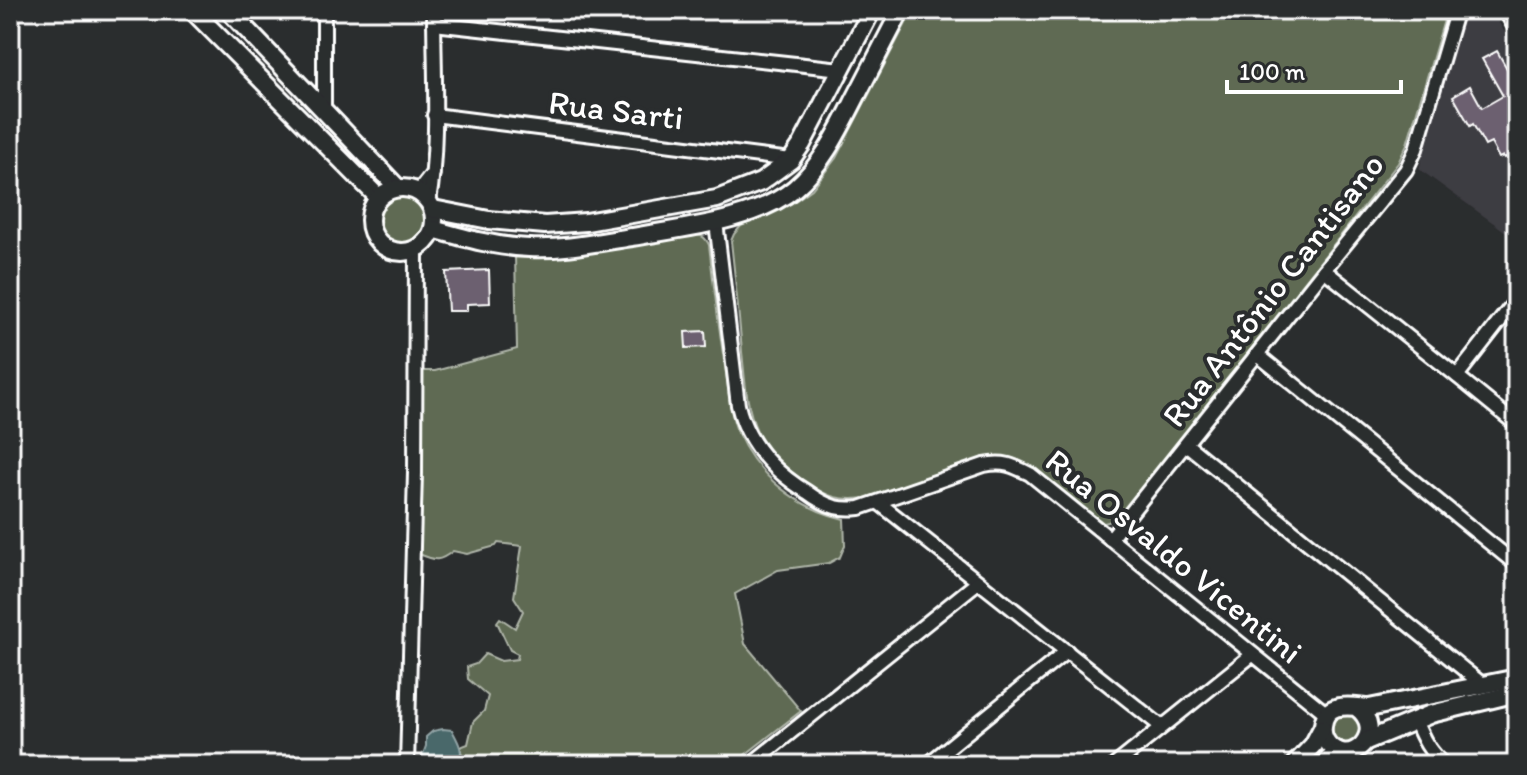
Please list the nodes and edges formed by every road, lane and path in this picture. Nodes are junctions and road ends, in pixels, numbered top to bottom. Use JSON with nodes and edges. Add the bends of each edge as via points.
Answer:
{"nodes":[{"id":1,"x":192,"y":10,"type":"edge"},
{"id":2,"x":228,"y":10,"type":"edge"},
{"id":3,"x":324,"y":10,"type":"edge"},
{"id":4,"x":434,"y":10,"type":"edge"},
{"id":5,"x":872,"y":10,"type":"edge"},
{"id":6,"x":901,"y":10,"type":"edge"},
{"id":7,"x":1459,"y":10,"type":"edge"},
{"id":8,"x":1505,"y":10,"type":"edge"},
{"id":9,"x":434,"y":24,"type":"junction"},
{"id":10,"x":1517,"y":31,"type":"edge"},
{"id":11,"x":841,"y":69,"type":"junction"},
{"id":12,"x":324,"y":110,"type":"junction"},
{"id":13,"x":434,"y":115,"type":"junction"},
{"id":14,"x":791,"y":160,"type":"junction"},
{"id":15,"x":398,"y":188,"type":"junction"},
{"id":16,"x":378,"y":197,"type":"junction"},
{"id":17,"x":427,"y":201,"type":"junction"},
{"id":18,"x":716,"y":222,"type":"junction"},
{"id":19,"x":433,"y":229,"type":"junction"},
{"id":20,"x":416,"y":250,"type":"junction"},
{"id":21,"x":1324,"y":270,"type":"junction"},
{"id":22,"x":1517,"y":299,"type":"edge"},
{"id":23,"x":1258,"y":355,"type":"junction"},
{"id":24,"x":1457,"y":376,"type":"junction"},
{"id":25,"x":1517,"y":425,"type":"edge"},
{"id":26,"x":1186,"y":444,"type":"junction"},
{"id":27,"x":879,"y":503,"type":"junction"},
{"id":28,"x":1110,"y":539,"type":"junction"},
{"id":29,"x":1517,"y":565,"type":"edge"},
{"id":30,"x":978,"y":582,"type":"junction"},
{"id":31,"x":1067,"y":651,"type":"junction"},
{"id":32,"x":1252,"y":655,"type":"junction"},
{"id":33,"x":1517,"y":678,"type":"edge"},
{"id":34,"x":1483,"y":685,"type":"junction"},
{"id":35,"x":1517,"y":693,"type":"edge"},
{"id":36,"x":1356,"y":707,"type":"junction"},
{"id":37,"x":1415,"y":720,"type":"junction"},
{"id":38,"x":1325,"y":721,"type":"junction"},
{"id":39,"x":1162,"y":727,"type":"junction"},
{"id":40,"x":1366,"y":741,"type":"junction"},
{"id":41,"x":1339,"y":751,"type":"junction"},
{"id":42,"x":407,"y":765,"type":"edge"},
{"id":43,"x":750,"y":765,"type":"edge"},
{"id":44,"x":927,"y":765,"type":"edge"},
{"id":45,"x":1115,"y":765,"type":"edge"},
{"id":46,"x":1294,"y":765,"type":"edge"},
{"id":47,"x":1322,"y":765,"type":"edge"},
{"id":48,"x":1445,"y":765,"type":"edge"}],
"edges":[{"from":1,"to":16,"type":"street"},
{"from":2,"to":12,"type":"street"},
{"from":3,"to":12,"type":"street"},
{"from":4,"to":9,"type":"street"},
{"from":5,"to":11,"type":"street"},
{"from":6,"to":18,"type":"street","via":[[813,170],[780,198]]},
{"from":7,"to":21,"type":"street","name":"Rua Antônio Cantisano","via":[[1406,170]]},
{"from":8,"to":10,"type":"street"},
{"from":9,"to":11,"type":"street"},
{"from":9,"to":13,"type":"street"},
{"from":11,"to":14,"type":"street"},
{"from":12,"to":15,"type":"street"},
{"from":13,"to":14,"type":"street","name":"Rua Sarti"},
{"from":13,"to":17,"type":"street"},
{"from":14,"to":17,"type":"street","via":[[761,182],[717,199],[586,222],[489,220]]},
{"from":15,"to":16,"type":"street"},
{"from":15,"to":17,"type":"street","via":[[409,188]]},
{"from":16,"to":20,"type":"street","via":[[370,218],[376,239],[394,252]]},
{"from":17,"to":19,"type":"street","via":[[435,219]]},
{"from":18,"to":19,"type":"street","via":[[552,248],[485,244]]},
{"from":18,"to":27,"type":"street","name":"Rua Osvaldo Vicentini","via":[[738,405],[749,436],[773,467],[817,499],[845,509]]},
{"from":19,"to":20,"type":"street"},
{"from":20,"to":42,"type":"street"},
{"from":21,"to":23,"type":"street","name":"Rua Antônio Cantisano"},
{"from":21,"to":24,"type":"street"},
{"from":22,"to":24,"type":"street"},
{"from":23,"to":26,"type":"street","name":"Rua Antônio Cantisano"},
{"from":23,"to":29,"type":"street"},
{"from":24,"to":25,"type":"street"},
{"from":26,"to":28,"type":"street","name":"Rua Antônio Cantisano"},
{"from":26,"to":34,"type":"street"},
{"from":27,"to":28,"type":"street","name":"Rua Osvaldo Vicentini","via":[[997,462],[1030,474]]},
{"from":27,"to":30,"type":"street"},
{"from":28,"to":32,"type":"street","name":"Rua Osvaldo Vicentini"},
{"from":30,"to":31,"type":"street"},
{"from":30,"to":43,"type":"street"},
{"from":31,"to":39,"type":"street"},
{"from":31,"to":44,"type":"street"},
{"from":32,"to":38,"type":"street","name":"Rua Osvaldo Vicentini"},
{"from":32,"to":39,"type":"street"},
{"from":33,"to":34,"type":"street"},
{"from":34,"to":36,"type":"street"},
{"from":35,"to":37,"type":"street"},
{"from":36,"to":38,"type":"street","via":[[1340,706]]},
{"from":36,"to":40,"type":"street","via":[[1367,718]]},
{"from":37,"to":40,"type":"street"},
{"from":37,"to":48,"type":"street","via":[[1425,744]]},
{"from":38,"to":41,"type":"street","via":[[1327,742]]},
{"from":38,"to":46,"type":"street","via":[[1313,745]]},
{"from":39,"to":45,"type":"street"},
{"from":40,"to":41,"type":"street","via":[[1354,751]]},
{"from":41,"to":47,"type":"street"}]}
